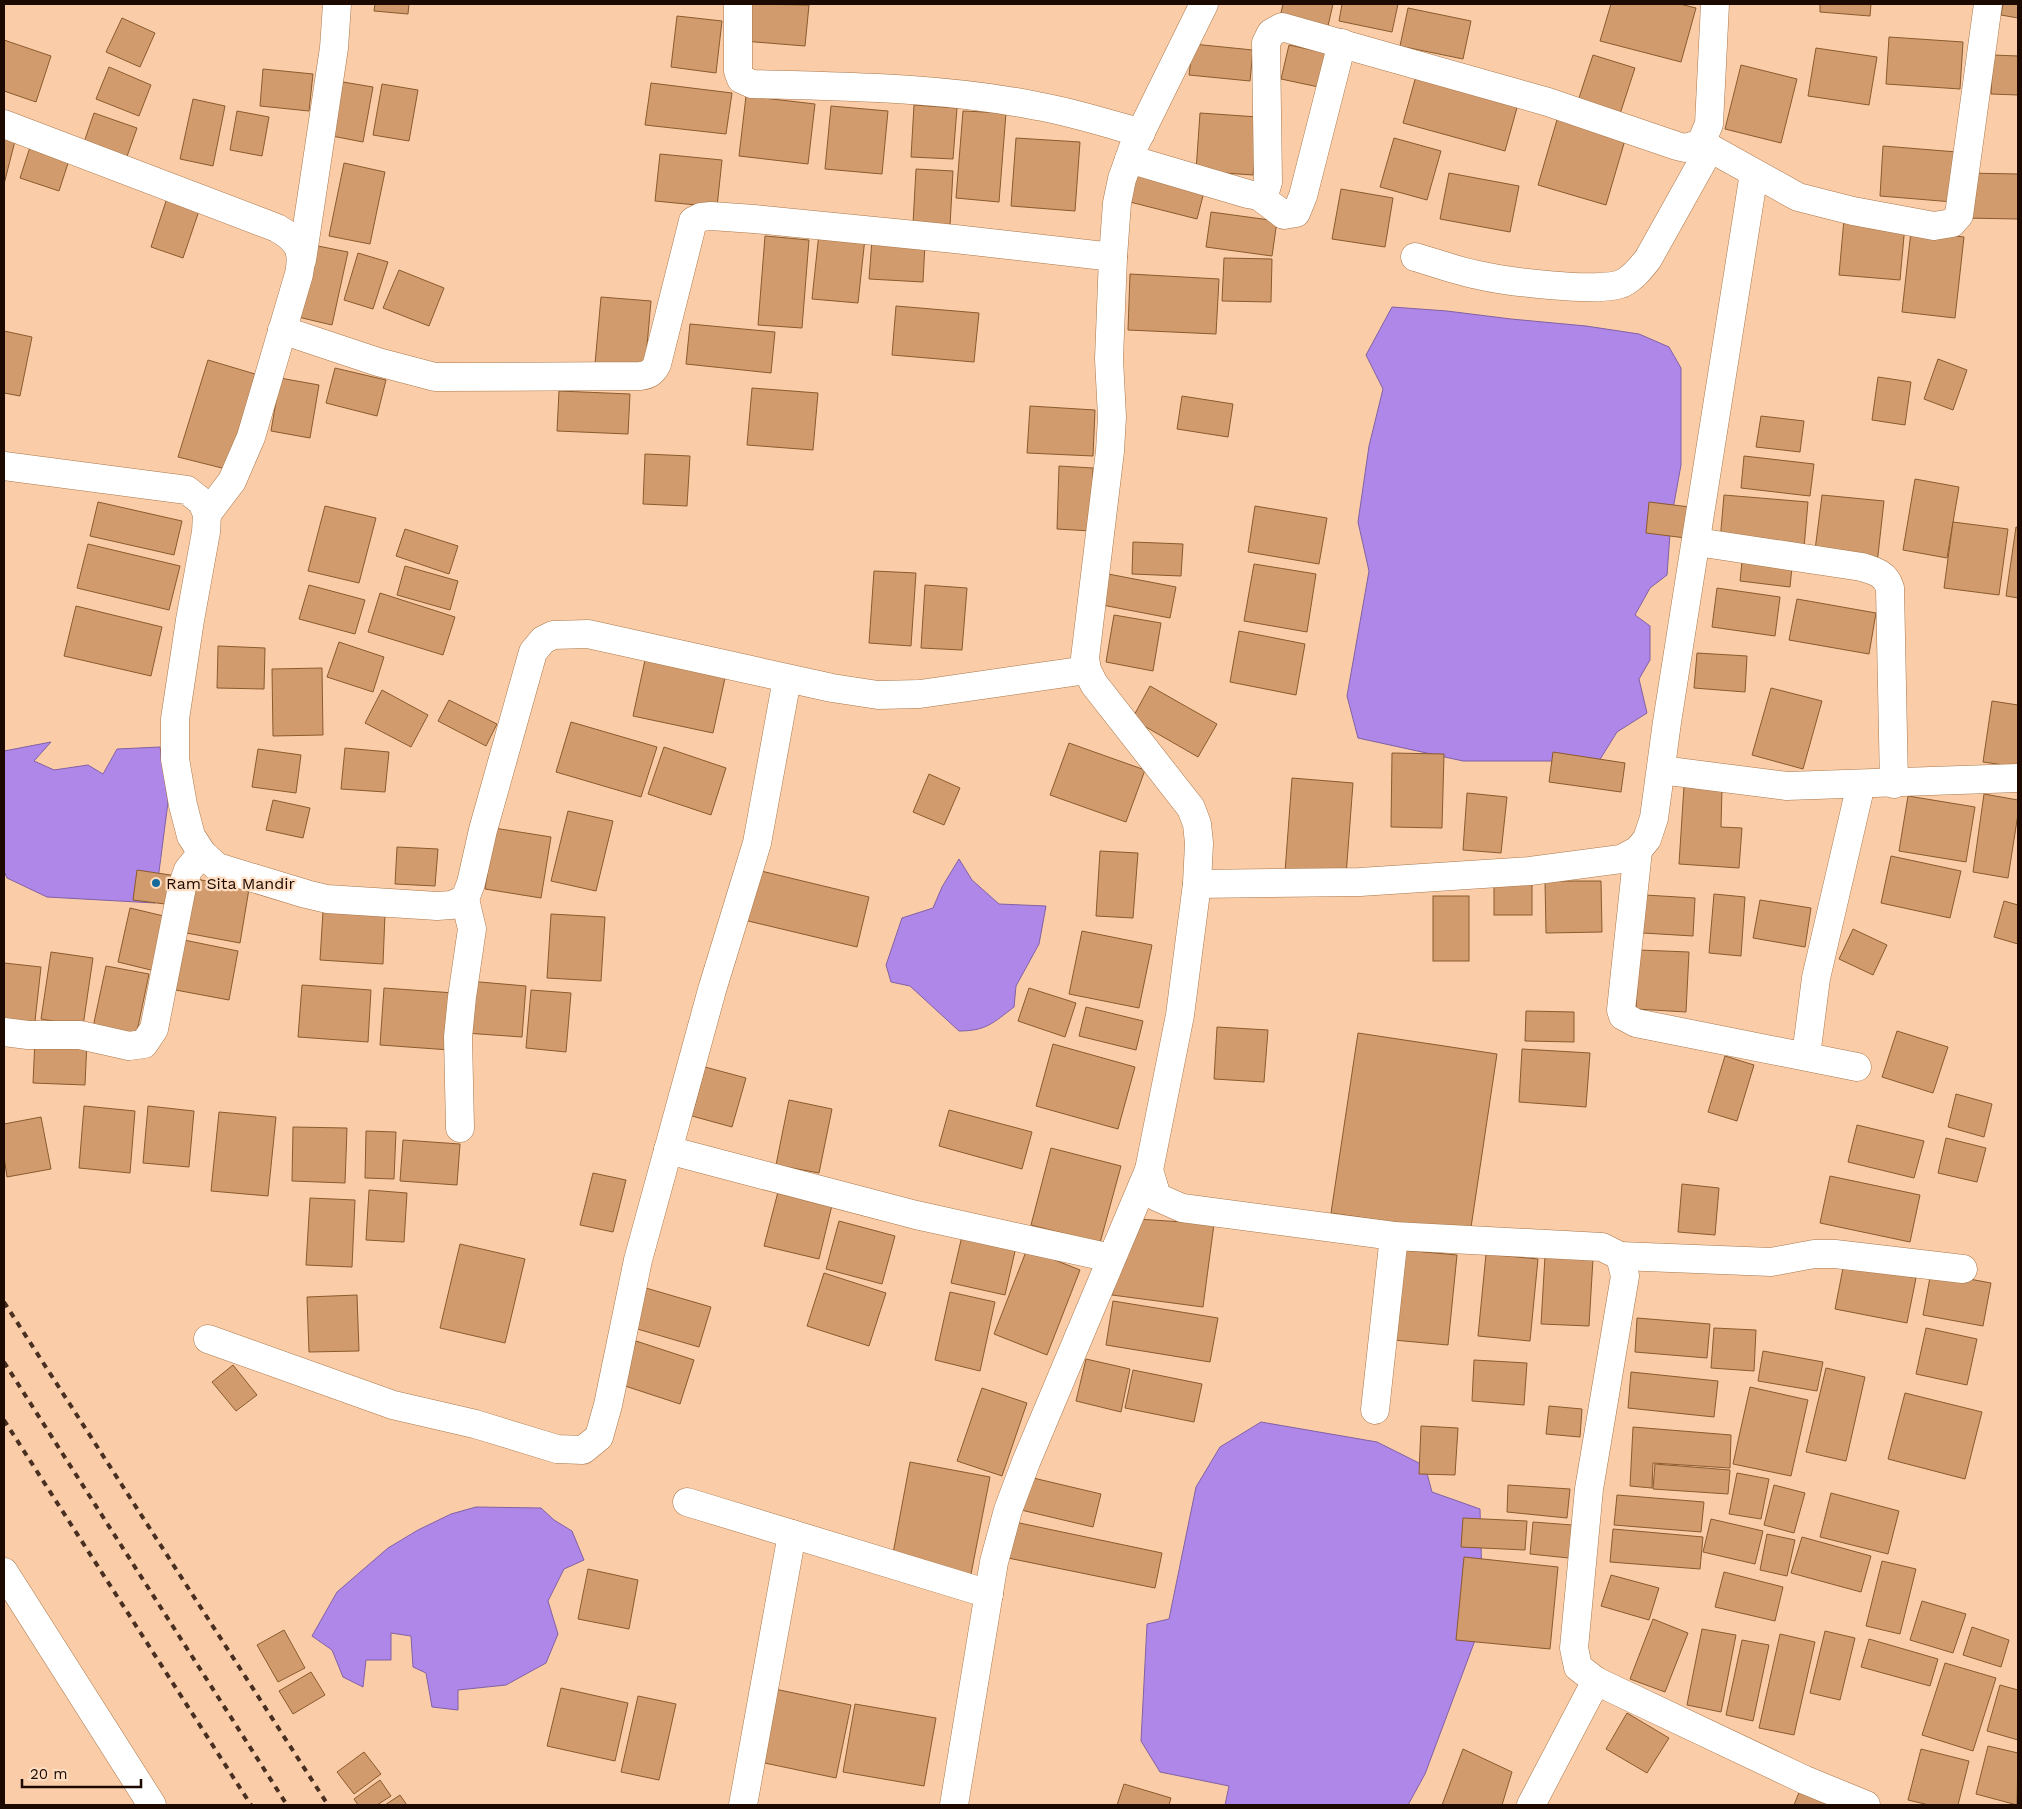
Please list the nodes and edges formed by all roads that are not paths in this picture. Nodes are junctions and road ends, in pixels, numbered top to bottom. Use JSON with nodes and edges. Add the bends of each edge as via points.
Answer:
{"nodes":[{"id":1,"x":337,"y":4,"type":"edge"},
{"id":2,"x":738,"y":4,"type":"edge"},
{"id":3,"x":1204,"y":4,"type":"edge"},
{"id":4,"x":1715,"y":4,"type":"edge"},
{"id":5,"x":1988,"y":4,"type":"edge"},
{"id":6,"x":1342,"y":42,"type":"junction"},
{"id":7,"x":4,"y":124,"type":"edge"},
{"id":8,"x":1141,"y":132,"type":"junction"},
{"id":9,"x":1706,"y":146,"type":"junction"},
{"id":10,"x":1128,"y":160,"type":"junction"},
{"id":11,"x":1754,"y":173,"type":"junction"},
{"id":12,"x":1259,"y":196,"type":"junction"},
{"id":13,"x":1113,"y":257,"type":"junction"},
{"id":14,"x":1415,"y":257,"type":"dead end"},
{"id":15,"x":302,"y":260,"type":"junction"},
{"id":16,"x":282,"y":330,"type":"junction"},
{"id":17,"x":4,"y":466,"type":"edge"},
{"id":18,"x":207,"y":514,"type":"junction"},
{"id":19,"x":1697,"y":542,"type":"junction"},
{"id":20,"x":1087,"y":670,"type":"junction"},
{"id":21,"x":787,"y":678,"type":"junction"},
{"id":22,"x":1661,"y":770,"type":"junction"},
{"id":23,"x":2018,"y":778,"type":"edge"},
{"id":24,"x":1861,"y":784,"type":"junction"},
{"id":25,"x":1894,"y":784,"type":"junction"},
{"id":26,"x":1638,"y":850,"type":"junction"},
{"id":27,"x":202,"y":853,"type":"junction"},
{"id":28,"x":1197,"y":884,"type":"junction"},
{"id":29,"x":465,"y":899,"type":"junction"},
{"id":30,"x":4,"y":1032,"type":"edge"},
{"id":31,"x":1806,"y":1056,"type":"junction"},
{"id":32,"x":1857,"y":1067,"type":"dead end"},
{"id":33,"x":460,"y":1128,"type":"dead end"},
{"id":34,"x":668,"y":1150,"type":"junction"},
{"id":35,"x":1149,"y":1170,"type":"junction"},
{"id":36,"x":1394,"y":1236,"type":"junction"},
{"id":37,"x":1620,"y":1256,"type":"junction"},
{"id":38,"x":1111,"y":1258,"type":"junction"},
{"id":39,"x":1963,"y":1269,"type":"dead end"},
{"id":40,"x":208,"y":1339,"type":"dead end"},
{"id":41,"x":1375,"y":1410,"type":"dead end"},
{"id":42,"x":687,"y":1502,"type":"dead end"},
{"id":43,"x":792,"y":1534,"type":"junction"},
{"id":44,"x":4,"y":1572,"type":"edge"},
{"id":45,"x":989,"y":1594,"type":"junction"},
{"id":46,"x":1596,"y":1681,"type":"junction"},
{"id":47,"x":152,"y":1805,"type":"edge"},
{"id":48,"x":743,"y":1805,"type":"edge"},
{"id":49,"x":954,"y":1805,"type":"edge"},
{"id":50,"x":1531,"y":1805,"type":"edge"},
{"id":51,"x":1866,"y":1805,"type":"edge"}],
"edges":[{"from":1,"to":15,"type":"street","via":[[334,48]]},
{"from":2,"to":8,"type":"street","via":[[738,71],[741,79],[752,84],[954,94],[1037,106]]},
{"from":3,"to":8,"type":"street"},
{"from":4,"to":9,"type":"street"},
{"from":5,"to":11,"type":"street","via":[[1959,215],[1952,222],[1934,226],[1814,202]]},
{"from":6,"to":9,"type":"street","via":[[1548,102],[1677,146]]},
{"from":6,"to":12,"type":"street","via":[[1296,213],[1284,215]]},
{"from":6,"to":12,"type":"street","via":[[1282,27],[1271,33],[1266,42],[1268,182]]},
{"from":7,"to":15,"type":"street","via":[[277,228],[292,236]]},
{"from":8,"to":10,"type":"street"},
{"from":9,"to":11,"type":"street"},
{"from":9,"to":14,"type":"street","via":[[1648,259],[1622,284],[1584,288],[1510,280],[1477,275]]},
{"from":10,"to":12,"type":"street"},
{"from":10,"to":13,"type":"street","via":[[1117,203]]},
{"from":11,"to":19,"type":"street"},
{"from":13,"to":16,"type":"street","via":[[763,220],[700,217],[693,221],[657,364],[648,375],[640,376],[435,377]]},
{"from":13,"to":20,"type":"street","via":[[1110,451],[1086,643]]},
{"from":15,"to":16,"type":"street"},
{"from":16,"to":18,"type":"street","via":[[251,437],[238,469]]},
{"from":17,"to":18,"type":"street","via":[[187,490],[202,502]]},
{"from":18,"to":27,"type":"street","via":[[176,710],[174,742],[183,805],[191,836]]},
{"from":19,"to":22,"type":"street"},
{"from":19,"to":25,"type":"street","via":[[1862,568],[1888,580]]},
{"from":20,"to":21,"type":"street","via":[[920,694],[878,695]]},
{"from":20,"to":28,"type":"street","via":[[1094,684],[1191,808],[1199,843]]},
{"from":21,"to":29,"type":"street","via":[[588,634],[553,635],[543,640],[533,652]]},
{"from":21,"to":34,"type":"street","via":[[757,843]]},
{"from":22,"to":24,"type":"street","via":[[1787,786]]},
{"from":22,"to":26,"type":"street","via":[[1654,818],[1647,839]]},
{"from":23,"to":25,"type":"street"},
{"from":24,"to":25,"type":"street"},
{"from":24,"to":31,"type":"street","via":[[1816,978]]},
{"from":26,"to":28,"type":"street","via":[[1621,859],[1530,871],[1360,882]]},
{"from":26,"to":31,"type":"street","via":[[1620,1010],[1623,1016],[1636,1024]]},
{"from":27,"to":29,"type":"street","via":[[217,867],[229,872],[327,899],[436,906],[452,905]]},
{"from":27,"to":30,"type":"street","via":[[188,870],[182,887],[154,1029],[144,1044],[129,1046],[80,1035]]},
{"from":28,"to":35,"type":"street","via":[[1180,1015]]},
{"from":29,"to":33,"type":"street","via":[[472,930],[458,1037]]},
{"from":31,"to":32,"type":"street"},
{"from":34,"to":38,"type":"street","via":[[916,1215]]},
{"from":34,"to":40,"type":"street","via":[[638,1260],[608,1405],[599,1437],[584,1450],[557,1448],[393,1405]]},
{"from":35,"to":36,"type":"street","via":[[1156,1197],[1182,1208]]},
{"from":35,"to":38,"type":"street"},
{"from":36,"to":37,"type":"street","via":[[1602,1248]]},
{"from":36,"to":41,"type":"street"},
{"from":37,"to":39,"type":"street","via":[[1771,1262],[1814,1254],[1834,1254]]},
{"from":37,"to":46,"type":"street","via":[[1625,1276],[1589,1489],[1574,1648],[1578,1667]]},
{"from":38,"to":45,"type":"street","via":[[1008,1510]]},
{"from":42,"to":43,"type":"street"},
{"from":43,"to":45,"type":"street"},
{"from":43,"to":48,"type":"street"},
{"from":44,"to":47,"type":"street"},
{"from":45,"to":49,"type":"street"},
{"from":46,"to":50,"type":"street"},
{"from":46,"to":51,"type":"street","via":[[1796,1776]]}]}
